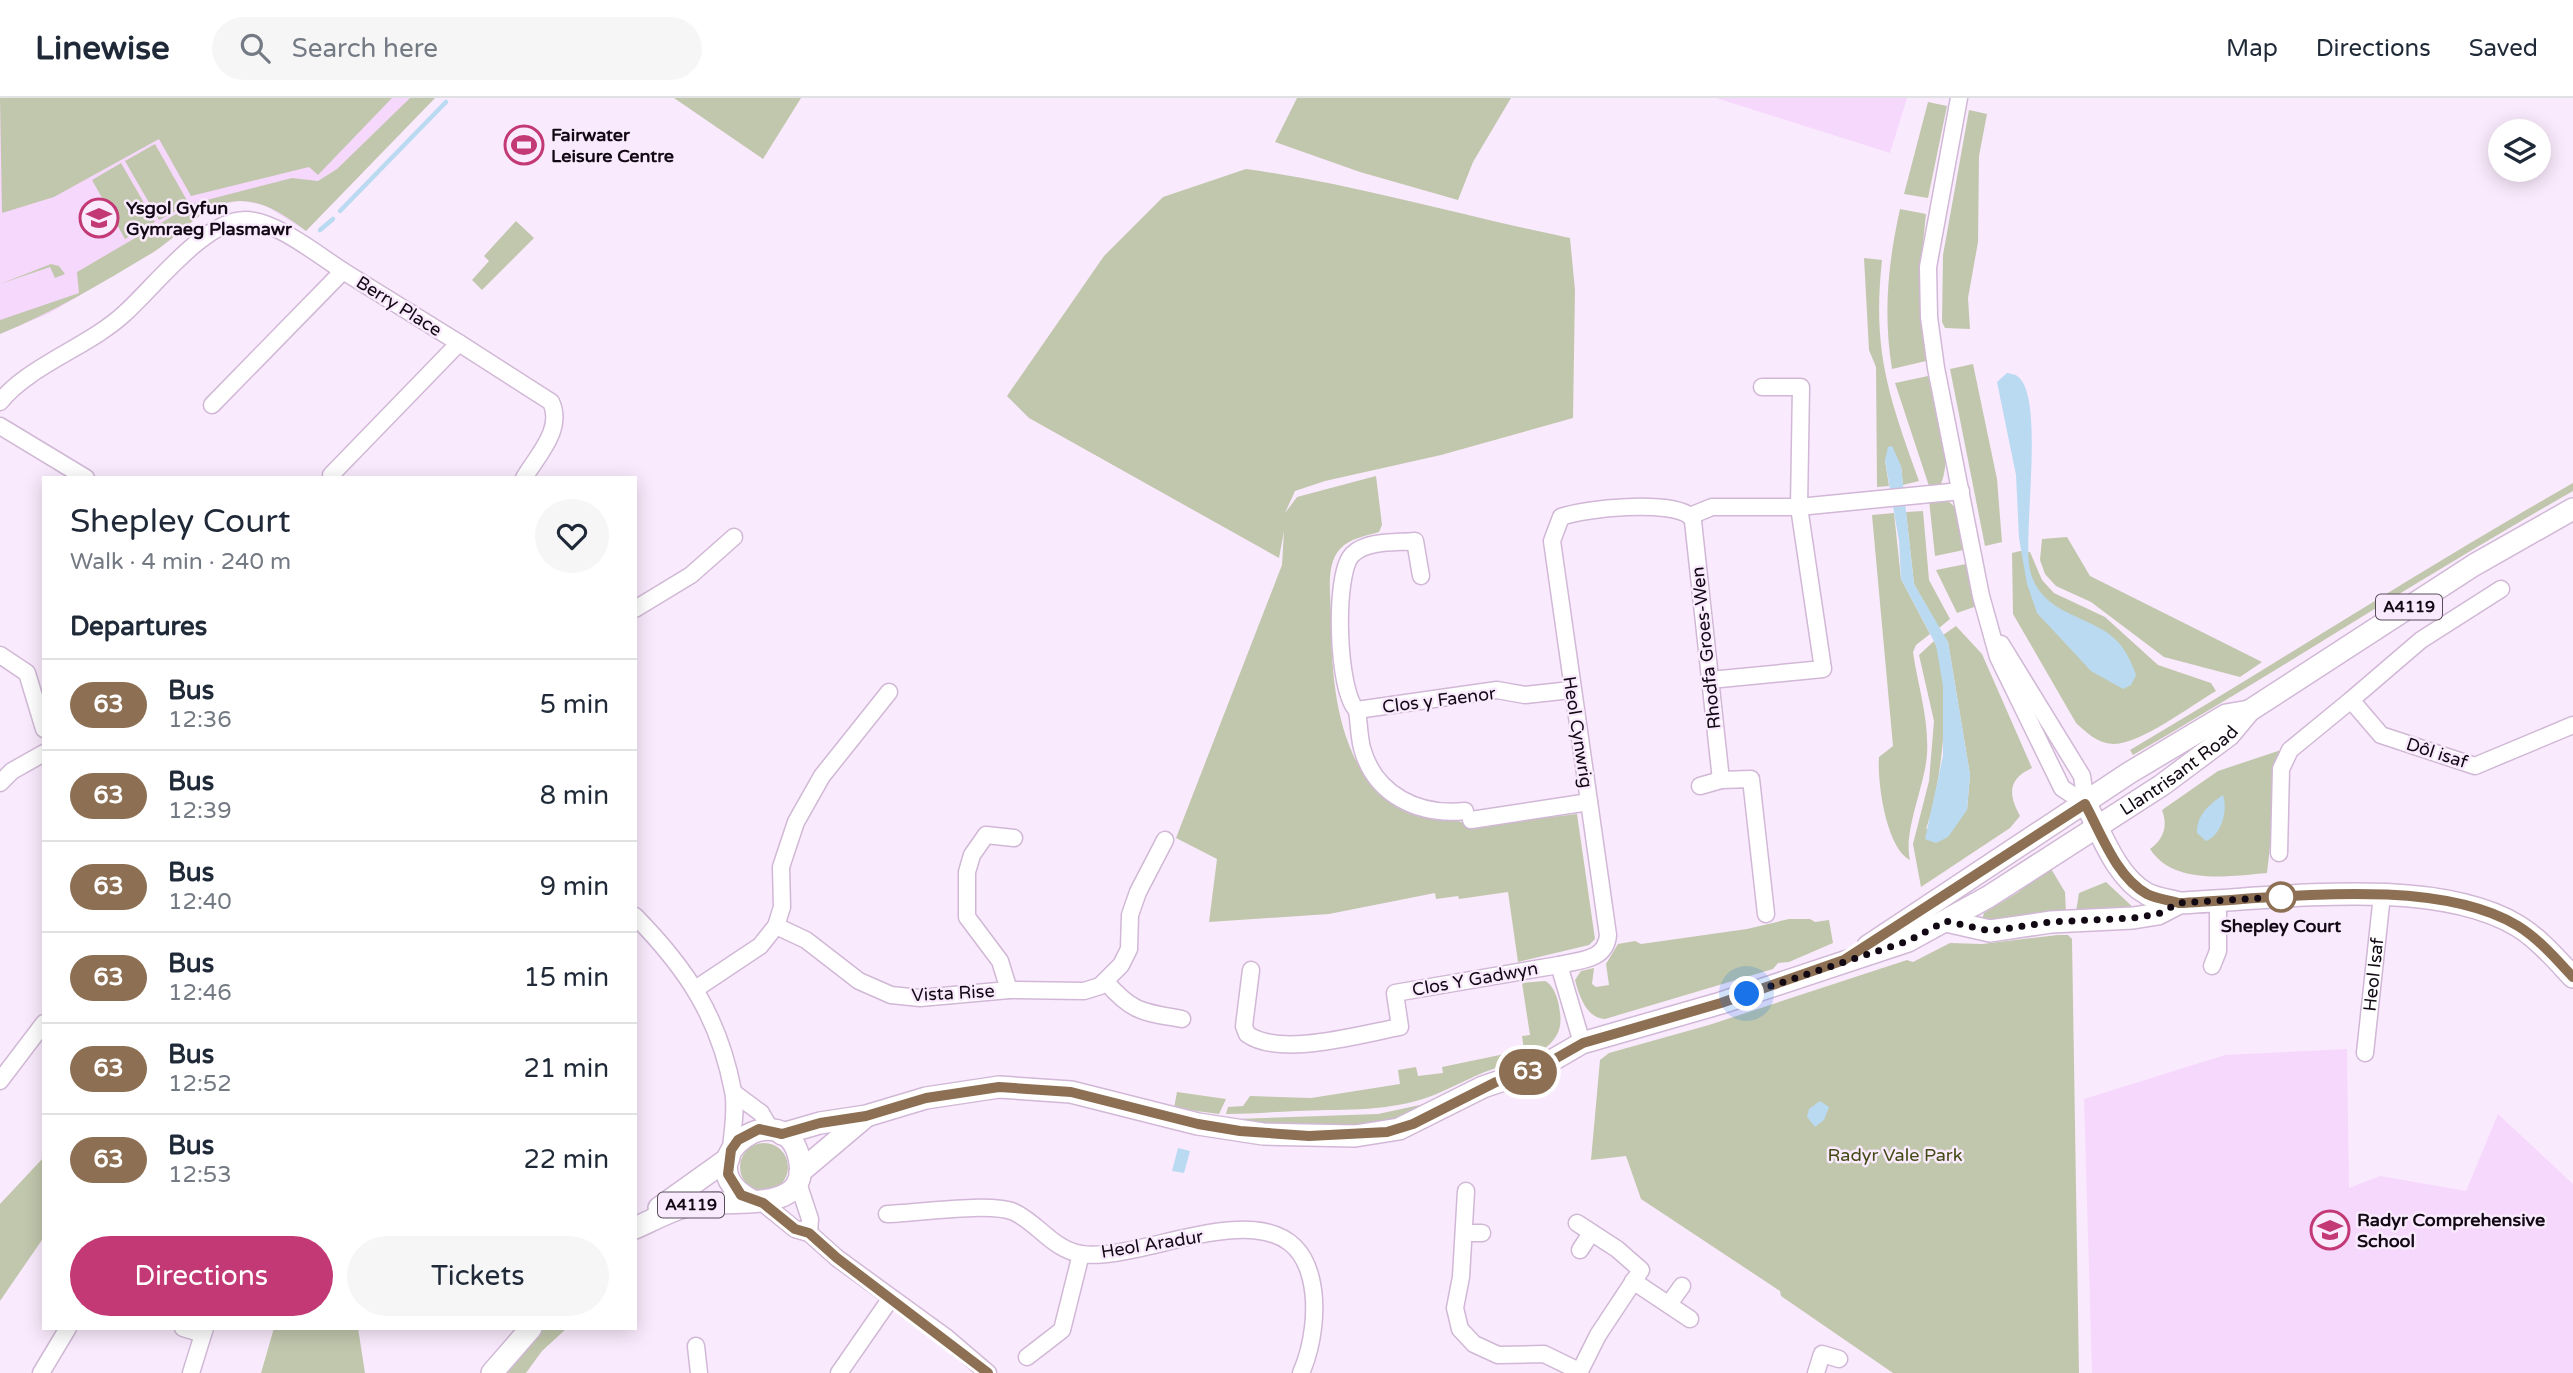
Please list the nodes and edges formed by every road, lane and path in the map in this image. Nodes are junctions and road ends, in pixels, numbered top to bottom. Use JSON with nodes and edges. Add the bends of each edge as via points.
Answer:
{"nodes":[{"id":1,"x":1959,"y":98,"type":"edge"},
{"id":2,"x":343,"y":271,"type":"junction"},
{"id":3,"x":459,"y":343,"type":"junction"},
{"id":4,"x":1762,"y":387,"type":"dead end"},
{"id":5,"x":0,"y":402,"type":"edge"},
{"id":6,"x":212,"y":405,"type":"dead end"},
{"id":7,"x":0,"y":426,"type":"edge"},
{"id":8,"x":331,"y":475,"type":"dead end"},
{"id":9,"x":83,"y":476,"type":"edge"},
{"id":10,"x":524,"y":476,"type":"edge"},
{"id":11,"x":1961,"y":491,"type":"junction"},
{"id":12,"x":1799,"y":507,"type":"junction"},
{"id":13,"x":2573,"y":509,"type":"edge"},
{"id":14,"x":1690,"y":516,"type":"junction"},
{"id":15,"x":734,"y":537,"type":"dead end"},
{"id":16,"x":1421,"y":576,"type":"dead end"},
{"id":17,"x":2501,"y":589,"type":"dead end"},
{"id":18,"x":637,"y":608,"type":"edge"},
{"id":19,"x":0,"y":654,"type":"edge"},
{"id":20,"x":1710,"y":680,"type":"junction"},
{"id":21,"x":1571,"y":690,"type":"junction"},
{"id":22,"x":889,"y":691,"type":"dead end"},
{"id":23,"x":2351,"y":700,"type":"junction"},
{"id":24,"x":1354,"y":708,"type":"junction"},
{"id":25,"x":2249,"y":710,"type":"junction"},
{"id":26,"x":42,"y":722,"type":"edge"},
{"id":27,"x":2573,"y":725,"type":"edge"},
{"id":28,"x":42,"y":754,"type":"edge"},
{"id":29,"x":1721,"y":780,"type":"junction"},
{"id":30,"x":0,"y":783,"type":"edge"},
{"id":31,"x":1700,"y":786,"type":"dead end"},
{"id":32,"x":1589,"y":802,"type":"junction"},
{"id":33,"x":2085,"y":804,"type":"junction"},
{"id":34,"x":2098,"y":827,"type":"junction"},
{"id":35,"x":1014,"y":838,"type":"dead end"},
{"id":36,"x":1166,"y":840,"type":"dead end"},
{"id":37,"x":2279,"y":853,"type":"dead end"},
{"id":38,"x":2382,"y":895,"type":"junction"},
{"id":39,"x":2218,"y":901,"type":"junction"},
{"id":40,"x":2179,"y":903,"type":"junction"},
{"id":41,"x":1766,"y":914,"type":"dead end"},
{"id":42,"x":637,"y":918,"type":"edge"},
{"id":43,"x":1946,"y":921,"type":"junction"},
{"id":44,"x":776,"y":926,"type":"junction"},
{"id":45,"x":1844,"y":960,"type":"junction"},
{"id":46,"x":1559,"y":965,"type":"junction"},
{"id":47,"x":2211,"y":966,"type":"dead end"},
{"id":48,"x":1251,"y":970,"type":"dead end"},
{"id":49,"x":2573,"y":977,"type":"edge"},
{"id":50,"x":1106,"y":982,"type":"junction"},
{"id":51,"x":696,"y":988,"type":"junction"},
{"id":52,"x":1009,"y":990,"type":"junction"},
{"id":53,"x":1182,"y":1019,"type":"dead end"},
{"id":54,"x":42,"y":1026,"type":"edge"},
{"id":55,"x":1583,"y":1043,"type":"junction"},
{"id":56,"x":2365,"y":1053,"type":"dead end"},
{"id":57,"x":0,"y":1081,"type":"edge"},
{"id":58,"x":734,"y":1093,"type":"junction"},
{"id":59,"x":866,"y":1116,"type":"junction"},
{"id":60,"x":776,"y":1132,"type":"junction"},
{"id":61,"x":730,"y":1154,"type":"junction"},
{"id":62,"x":799,"y":1176,"type":"junction"},
{"id":63,"x":1466,"y":1191,"type":"dead end"},
{"id":64,"x":757,"y":1202,"type":"junction"},
{"id":65,"x":887,"y":1214,"type":"dead end"},
{"id":66,"x":1577,"y":1223,"type":"dead end"},
{"id":67,"x":637,"y":1224,"type":"edge"},
{"id":68,"x":637,"y":1225,"type":"edge"},
{"id":69,"x":809,"y":1233,"type":"junction"},
{"id":70,"x":1464,"y":1233,"type":"junction"},
{"id":71,"x":1591,"y":1233,"type":"junction"},
{"id":72,"x":1482,"y":1234,"type":"dead end"},
{"id":73,"x":1580,"y":1250,"type":"dead end"},
{"id":74,"x":1081,"y":1254,"type":"junction"},
{"id":75,"x":1633,"y":1281,"type":"junction"},
{"id":76,"x":1682,"y":1286,"type":"dead end"},
{"id":77,"x":891,"y":1298,"type":"junction"},
{"id":78,"x":1669,"y":1304,"type":"junction"},
{"id":79,"x":1690,"y":1319,"type":"dead end"},
{"id":80,"x":67,"y":1330,"type":"edge"},
{"id":81,"x":529,"y":1330,"type":"edge"},
{"id":82,"x":204,"y":1331,"type":"edge"},
{"id":83,"x":696,"y":1346,"type":"dead end"},
{"id":84,"x":1027,"y":1357,"type":"dead end"},
{"id":85,"x":1839,"y":1359,"type":"dead end"},
{"id":86,"x":716,"y":1363,"type":"dead end"},
{"id":87,"x":699,"y":1369,"type":"edge"},
{"id":88,"x":1579,"y":1372,"type":"edge"},
{"id":89,"x":41,"y":1373,"type":"edge"},
{"id":90,"x":191,"y":1373,"type":"edge"},
{"id":91,"x":492,"y":1373,"type":"edge"},
{"id":92,"x":839,"y":1373,"type":"edge"},
{"id":93,"x":988,"y":1373,"type":"edge"},
{"id":94,"x":1301,"y":1373,"type":"edge"},
{"id":95,"x":1816,"y":1373,"type":"edge"}],
"edges":[{"from":1,"to":11,"type":"street","via":[[1931,250],[1928,297],[1936,366]]},
{"from":2,"to":3,"type":"street","name":"Berry Place"},
{"from":2,"to":5,"type":"street","via":[[272,226],[246,220],[228,223],[204,237],[122,316],[15,386]]},
{"from":2,"to":6,"type":"street","name":"Berry Place"},
{"from":3,"to":8,"type":"street","name":"Berry Place"},
{"from":3,"to":10,"type":"street","via":[[551,402],[556,419],[553,429]]},
{"from":4,"to":12,"type":"street","via":[[1801,387]]},
{"from":7,"to":9,"type":"street"},
{"from":11,"to":12,"type":"street"},
{"from":11,"to":33,"type":"street","via":[[1981,596],[1994,633],[2082,776]]},
{"from":12,"to":14,"type":"street","via":[[1712,508]]},
{"from":12,"to":20,"type":"street","via":[[1823,669]]},
{"from":13,"to":25,"type":"main road","name":"Llantrisant Road","number":"A4119","via":[[2474,565]]},
{"from":14,"to":20,"type":"street","name":"Rhodfa Groes-Wen"},
{"from":14,"to":21,"type":"street","name":"Heol Cynwrig","via":[[1673,508],[1591,509],[1561,517],[1552,541]]},
{"from":15,"to":18,"type":"street","via":[[691,575]]},
{"from":16,"to":24,"type":"street","via":[[1415,541],[1368,545],[1352,555],[1343,571],[1341,653]]},
{"from":17,"to":23,"type":"street","via":[[2421,640]]},
{"from":19,"to":26,"type":"street","via":[[27,673]]},
{"from":20,"to":29,"type":"street","name":"Rhodfa Groes-Wen"},
{"from":21,"to":24,"type":"street","name":"Clos y Faenor","via":[[1525,695],[1497,690]]},
{"from":21,"to":32,"type":"street","name":"Heol Cynwrig"},
{"from":22,"to":44,"type":"street","via":[[822,776],[796,822],[781,867],[782,907]]},
{"from":23,"to":27,"type":"street","name":"Dôl isaf","via":[[2381,735],[2475,766]]},
{"from":23,"to":37,"type":"street","via":[[2290,750],[2281,769]]},
{"from":24,"to":32,"type":"street","via":[[1369,766],[1394,795],[1428,812],[1468,815]]},
{"from":25,"to":33,"type":"main road","name":"Llantrisant Road","number":"A4119","via":[[2226,715]]},
{"from":25,"to":34,"type":"main road","name":"Llantrisant Road","number":"A4119","via":[[2229,735]]},
{"from":28,"to":30,"type":"street"},
{"from":29,"to":31,"type":"street"},
{"from":29,"to":41,"type":"street","via":[[1751,779]]},
{"from":32,"to":46,"type":"street","name":"Heol Cynwrig","via":[[1607,945],[1594,957]]},
{"from":33,"to":34,"type":"main road"},
{"from":33,"to":45,"type":"main road","name":"Llantrisant Road","number":"A4119"},
{"from":34,"to":40,"type":"main road","via":[[2134,884],[2147,894]]},
{"from":34,"to":43,"type":"main road","name":"Llantrisant Road","number":"A4119"},
{"from":35,"to":52,"type":"street","via":[[983,828],[967,872],[967,917],[1000,961]]},
{"from":36,"to":50,"type":"street","via":[[1122,917],[1129,949]]},
{"from":38,"to":39,"type":"main road"},
{"from":38,"to":49,"type":"main road","via":[[2450,903],[2497,916],[2530,935]]},
{"from":38,"to":56,"type":"street","name":"Heol Isaf"},
{"from":39,"to":40,"type":"main road"},
{"from":39,"to":47,"type":"street","via":[[2218,951]]},
{"from":40,"to":43,"type":"main road","via":[[2158,914],[2133,918],[1990,931]]},
{"from":42,"to":51,"type":"street"},
{"from":43,"to":45,"type":"main road","name":"Llantrisant Road","number":"A4119","via":[[1908,941]]},
{"from":44,"to":51,"type":"street","via":[[760,946]]},
{"from":44,"to":52,"type":"street","name":"Vista Rise","via":[[817,948],[859,982],[891,995],[920,998]]},
{"from":45,"to":55,"type":"main road","name":"Llantrisant Road","number":"A4119","via":[[1721,1003]]},
{"from":46,"to":48,"type":"street","name":"Clos Y Gadwyn","via":[[1395,993],[1400,1027],[1287,1044],[1265,1043],[1247,1034]]},
{"from":46,"to":55,"type":"street"},
{"from":50,"to":52,"type":"street","name":"Vista Rise","via":[[1084,991]]},
{"from":50,"to":53,"type":"street","via":[[1138,1011]]},
{"from":51,"to":58,"type":"street","via":[[711,1018]]},
{"from":54,"to":57,"type":"street"},
{"from":55,"to":59,"type":"main road","name":"Llantrisant Road","number":"A4119","via":[[1544,1066],[1483,1087],[1413,1124],[1371,1135],[1240,1131],[1071,1092],[999,1087],[926,1098]]},
{"from":58,"to":60,"type":"street","via":[[761,1113]]},
{"from":58,"to":61,"type":"street"},
{"from":59,"to":60,"type":"main road","name":"Llantrisant Road","number":"A4119"},
{"from":59,"to":62,"type":"main road","name":"Llantrisant Road","number":"A4119"},
{"from":60,"to":61,"type":"main road","name":"Llantrisant Road","number":"A4119","via":[[747,1133]]},
{"from":60,"to":62,"type":"main road","via":[[797,1152]]},
{"from":61,"to":64,"type":"main road","number":"A4119","via":[[728,1174],[733,1185]]},
{"from":61,"to":67,"type":"main road","name":"Llantrisant Road","number":"A4119"},
{"from":62,"to":64,"type":"main road","name":"Llantrisant Road","number":"A4119","via":[[787,1195],[777,1201]]},
{"from":62,"to":69,"type":"street"},
{"from":63,"to":70,"type":"street"},
{"from":64,"to":68,"type":"main road","name":"Llantrisant Road","number":"A4119","via":[[689,1205]]},
{"from":64,"to":69,"type":"street","via":[[795,1229]]},
{"from":65,"to":74,"type":"street","name":"Heol Aradur","via":[[1000,1208],[1030,1221],[1046,1238]]},
{"from":66,"to":71,"type":"street"},
{"from":69,"to":77,"type":"street"},
{"from":70,"to":72,"type":"street"},
{"from":70,"to":88,"type":"street","via":[[1455,1308],[1460,1329],[1474,1344],[1498,1355],[1544,1354]]},
{"from":71,"to":73,"type":"street"},
{"from":71,"to":75,"type":"street","via":[[1641,1270]]},
{"from":74,"to":84,"type":"street","via":[[1062,1330]]},
{"from":74,"to":94,"type":"street","name":"Heol Aradur","via":[[1245,1229],[1282,1237],[1308,1266],[1313,1289],[1312,1331]]},
{"from":75,"to":78,"type":"street"},
{"from":75,"to":88,"type":"street"},
{"from":76,"to":78,"type":"street"},
{"from":77,"to":92,"type":"street"},
{"from":77,"to":93,"type":"street"},
{"from":78,"to":79,"type":"street"},
{"from":80,"to":89,"type":"street"},
{"from":81,"to":91,"type":"main road"},
{"from":82,"to":90,"type":"street"},
{"from":83,"to":87,"type":"street"},
{"from":85,"to":95,"type":"street","via":[[1822,1354]]},
{"from":86,"to":87,"type":"street"}]}
